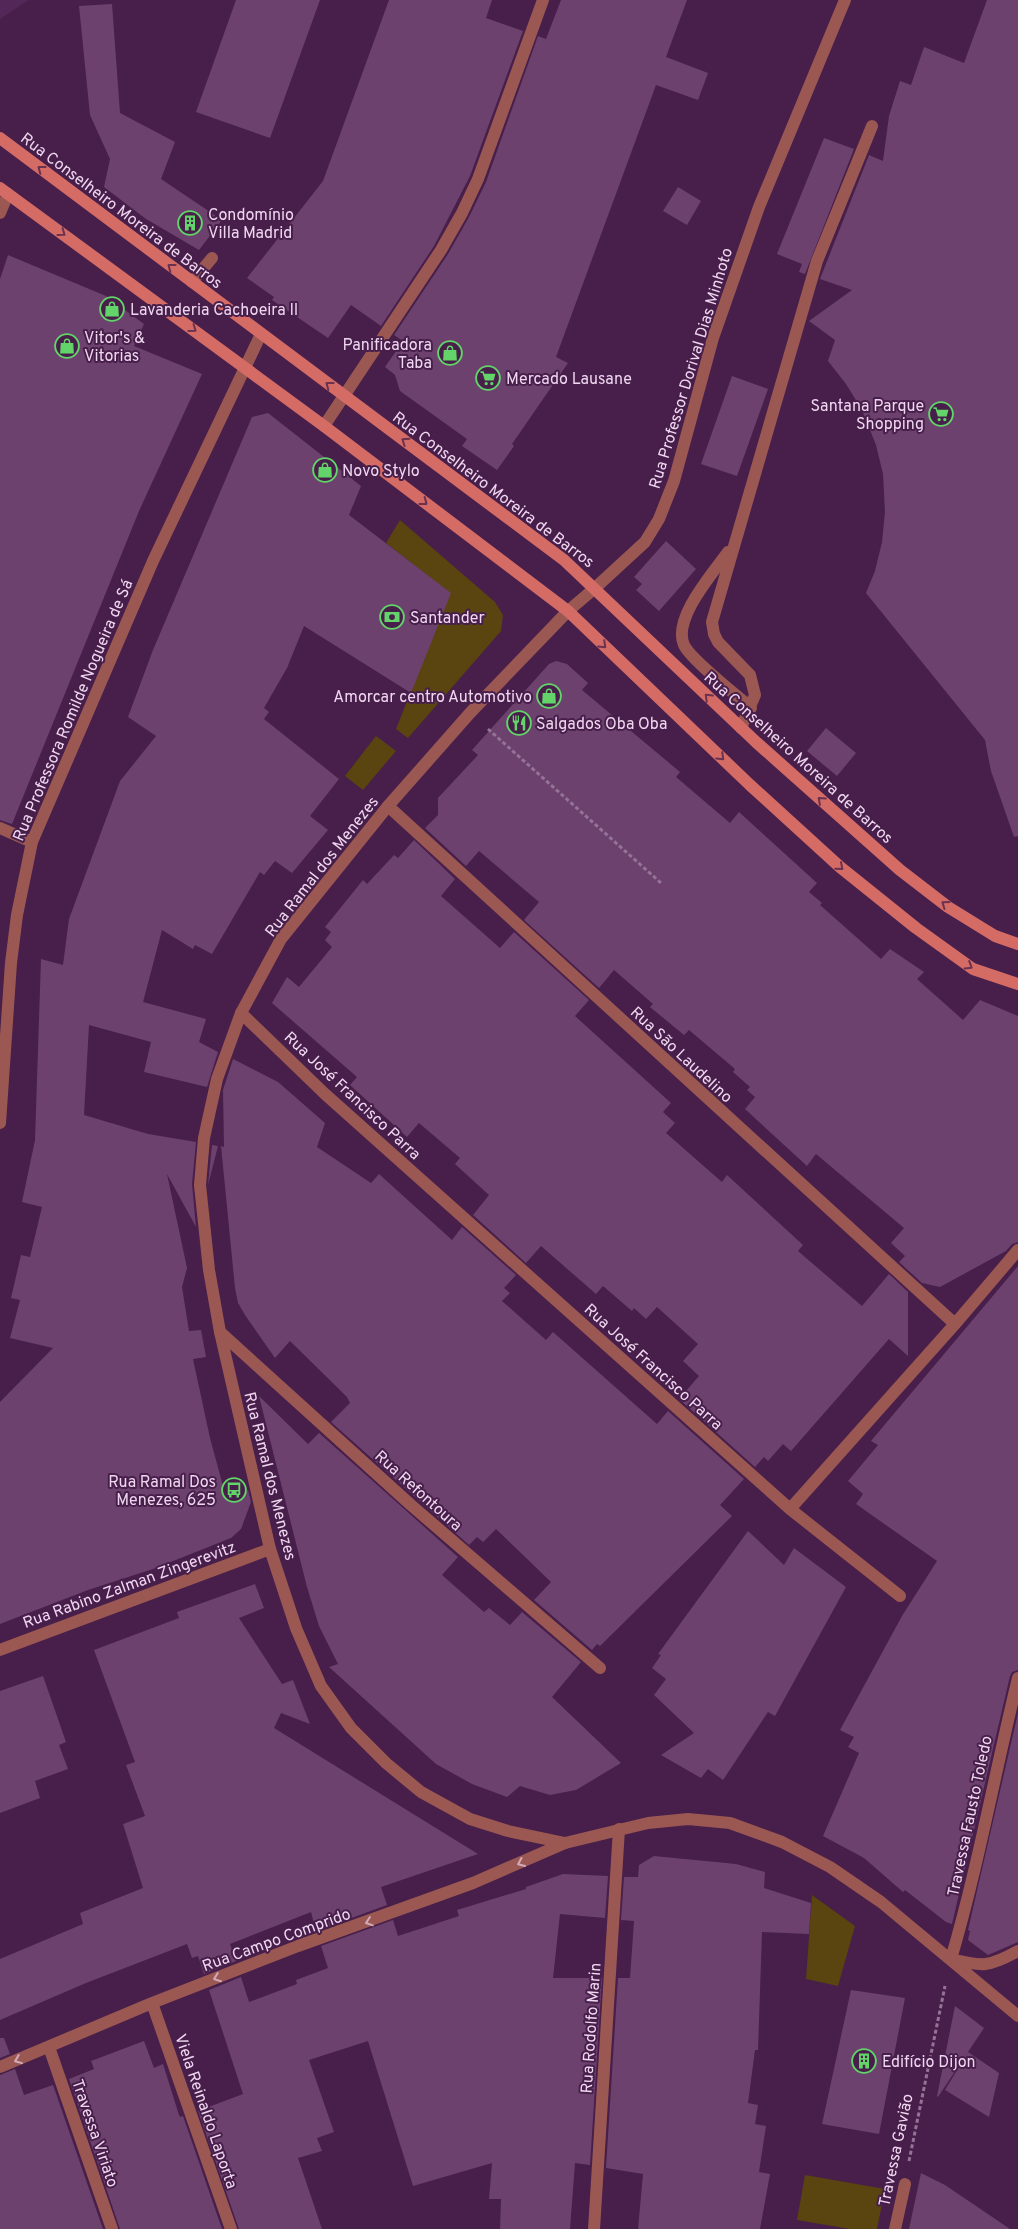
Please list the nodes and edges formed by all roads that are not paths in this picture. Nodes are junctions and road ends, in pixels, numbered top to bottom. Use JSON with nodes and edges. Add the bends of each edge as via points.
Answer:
{"nodes":[{"id":1,"x":542,"y":0,"type":"edge"},
{"id":2,"x":844,"y":0,"type":"edge"},
{"id":3,"x":872,"y":126,"type":"dead end"},
{"id":4,"x":0,"y":138,"type":"edge"},
{"id":5,"x":4,"y":191,"type":"edge"},
{"id":6,"x":0,"y":213,"type":"edge"},
{"id":7,"x":212,"y":258,"type":"dead end"},
{"id":8,"x":192,"y":282,"type":"junction"},
{"id":9,"x":261,"y":334,"type":"junction"},
{"id":10,"x":244,"y":367,"type":"junction"},
{"id":11,"x":344,"y":397,"type":"junction"},
{"id":12,"x":324,"y":426,"type":"junction"},
{"id":13,"x":734,"y":544,"type":"junction"},
{"id":14,"x":595,"y":588,"type":"junction"},
{"id":15,"x":568,"y":611,"type":"junction"},
{"id":16,"x":751,"y":708,"type":"junction"},
{"id":17,"x":741,"y":728,"type":"junction"},
{"id":18,"x":388,"y":806,"type":"junction"},
{"id":19,"x":0,"y":828,"type":"edge"},
{"id":20,"x":32,"y":842,"type":"junction"},
{"id":21,"x":1018,"y":944,"type":"edge"},
{"id":22,"x":1018,"y":984,"type":"edge"},
{"id":23,"x":241,"y":1013,"type":"junction"},
{"id":24,"x":2,"y":1086,"type":"edge"},
{"id":25,"x":0,"y":1123,"type":"edge"},
{"id":26,"x":1018,"y":1250,"type":"edge"},
{"id":27,"x":955,"y":1324,"type":"junction"},
{"id":28,"x":220,"y":1332,"type":"junction"},
{"id":29,"x":790,"y":1510,"type":"junction"},
{"id":30,"x":270,"y":1549,"type":"junction"},
{"id":31,"x":900,"y":1596,"type":"dead end"},
{"id":32,"x":0,"y":1650,"type":"edge"},
{"id":33,"x":600,"y":1668,"type":"dead end"},
{"id":34,"x":1018,"y":1678,"type":"edge"},
{"id":35,"x":619,"y":1829,"type":"junction"},
{"id":36,"x":565,"y":1844,"type":"junction"},
{"id":37,"x":1018,"y":1951,"type":"edge"},
{"id":38,"x":951,"y":1960,"type":"junction"},
{"id":39,"x":152,"y":2003,"type":"junction"},
{"id":40,"x":1018,"y":2016,"type":"edge"},
{"id":41,"x":50,"y":2047,"type":"junction"},
{"id":42,"x":0,"y":2067,"type":"edge"},
{"id":43,"x":904,"y":2184,"type":"road end"},
{"id":44,"x":112,"y":2229,"type":"edge"},
{"id":45,"x":231,"y":2229,"type":"edge"},
{"id":46,"x":594,"y":2229,"type":"edge"},
{"id":47,"x":895,"y":2229,"type":"edge"}],
"edges":[{"from":1,"to":11,"type":"street","via":[[478,179],[462,213]]},
{"from":2,"to":14,"type":"street","name":"Rua Professor Dorival Dias Minhoto","via":[[758,207],[713,338],[674,481],[659,519],[645,542]]},
{"from":3,"to":13,"type":"street","via":[[817,262]]},
{"from":8,"to":4,"type":"main road","name":"Rua Conselheiro Moreira de Barros","one_way":true},
{"from":5,"to":6,"type":"street"},
{"from":5,"to":10,"type":"main road","one_way":true},
{"from":7,"to":8,"type":"street"},
{"from":8,"to":9,"type":"main road","name":"Rua Conselheiro Moreira de Barros"},
{"from":9,"to":10,"type":"street","name":"Rua Professora Romilde Nogueira de Sá"},
{"from":11,"to":9,"type":"main road","name":"Rua Conselheiro Moreira de Barros","one_way":true},
{"from":10,"to":12,"type":"main road"},
{"from":10,"to":20,"type":"street","name":"Rua Professora Romilde Nogueira de Sá","via":[[153,561]]},
{"from":11,"to":12,"type":"street"},
{"from":14,"to":11,"type":"main road","name":"Rua Conselheiro Moreira de Barros","one_way":true,"via":[[523,528]]},
{"from":12,"to":15,"type":"main road","one_way":true},
{"from":13,"to":16,"type":"street","via":[[712,622],[718,642],[750,675],[755,695]]},
{"from":13,"to":16,"type":"street","via":[[695,599],[684,618],[681,635],[684,647],[693,657]]},
{"from":14,"to":15,"type":"street","name":"Rua Ramal dos Menezes"},
{"from":17,"to":14,"type":"main road","name":"Rua Conselheiro Moreira de Barros","one_way":true},
{"from":15,"to":18,"type":"street","name":"Rua Ramal dos Menezes","via":[[470,713]]},
{"from":15,"to":22,"type":"main road","one_way":true,"via":[[840,867],[973,969]]},
{"from":16,"to":17,"type":"street"},
{"from":21,"to":17,"type":"main road","name":"Rua Conselheiro Moreira de Barros","one_way":true,"via":[[995,936],[948,908],[907,876]]},
{"from":18,"to":23,"type":"street","name":"Rua Ramal dos Menezes","via":[[281,939]]},
{"from":18,"to":27,"type":"street","name":"Rua São Laudelino"},
{"from":19,"to":20,"type":"street"},
{"from":20,"to":24,"type":"street","name":"Rua Professora Romilde Nogueira de Sá","via":[[11,963]]},
{"from":23,"to":28,"type":"street","name":"Rua Ramal dos Menezes","via":[[217,1079],[204,1138],[200,1185],[209,1270]]},
{"from":23,"to":29,"type":"street","name":"Rua José Francisco Parra","via":[[325,1094]]},
{"from":24,"to":25,"type":"street","name":"Rua Professora Romilde Nogueira de Sá"},
{"from":26,"to":27,"type":"street"},
{"from":27,"to":29,"type":"street"},
{"from":28,"to":30,"type":"street","name":"Rua Ramal dos Menezes"},
{"from":28,"to":33,"type":"street","name":"Rua Refontoura","via":[[411,1505]]},
{"from":29,"to":31,"type":"street","name":"Rua José Francisco Parra"},
{"from":30,"to":32,"type":"street","name":"Rua Rabino Zalman Zingerevitz"},
{"from":30,"to":36,"type":"street","name":"Rua Ramal dos Menezes","via":[[296,1628],[321,1686],[351,1728],[379,1756],[421,1792],[470,1819]]},
{"from":34,"to":38,"type":"street","name":"Travessa Fausto Toledo"},
{"from":35,"to":36,"type":"street","name":"Rua Ramal dos Menezes"},
{"from":35,"to":38,"type":"street","name":"Rua Ramal dos Menezes","via":[[688,1819],[730,1823],[782,1842],[830,1867],[881,1902]]},
{"from":35,"to":46,"type":"street","name":"Rua Rodolfo Marin"},
{"from":36,"to":39,"type":"street","name":"Rua Campo Comprido","one_way":true,"via":[[473,1884],[298,1946]]},
{"from":37,"to":38,"type":"street","via":[[997,1963],[978,1966]]},
{"from":38,"to":40,"type":"street","name":"Rua Ramal dos Menezes"},
{"from":39,"to":41,"type":"street","name":"Rua Campo Comprido"},
{"from":39,"to":45,"type":"street","name":"Viela Reinaldo Laporta"},
{"from":41,"to":42,"type":"street","name":"Rua Campo Comprido","one_way":true},
{"from":41,"to":44,"type":"street","name":"Travessa Viriato"},
{"from":43,"to":47,"type":"street","name":"Travessa Gavião"}]}
